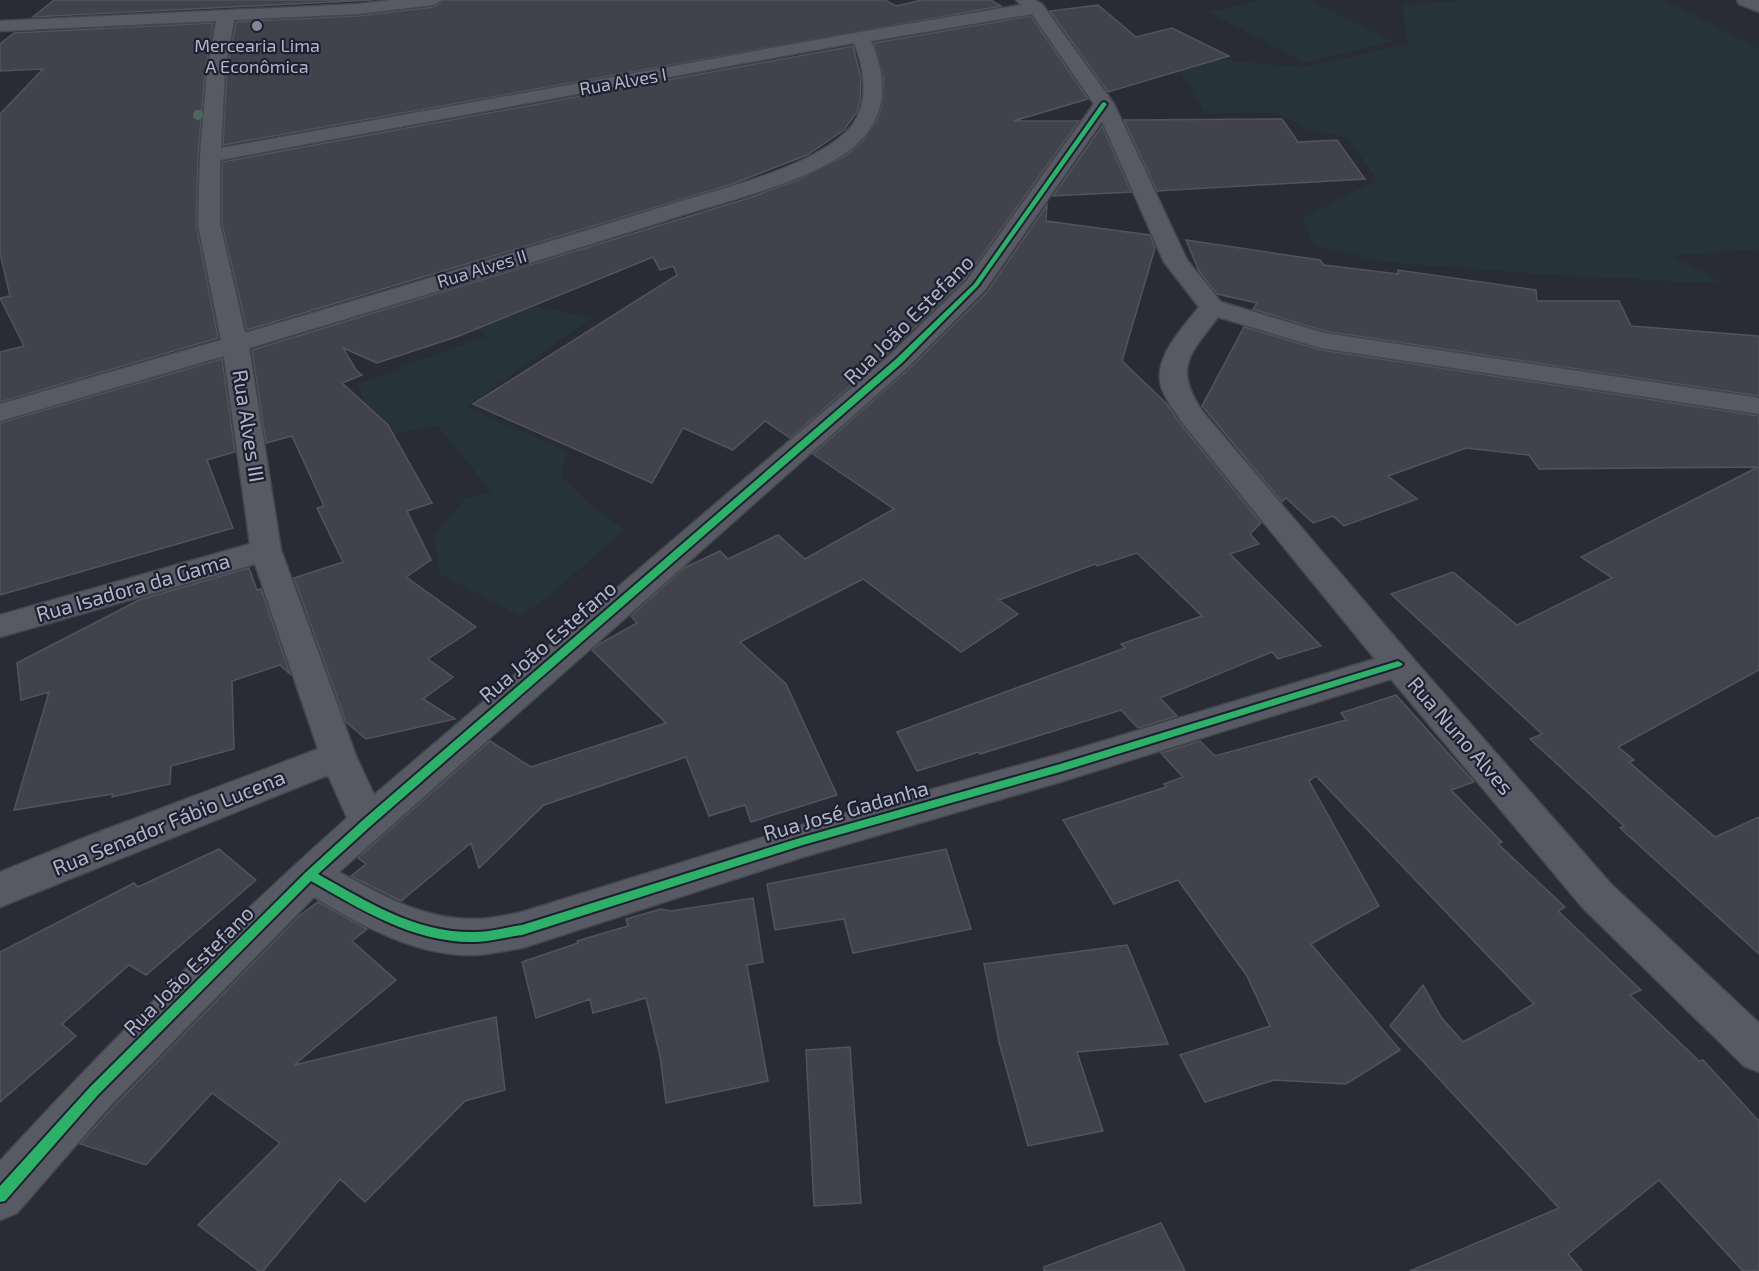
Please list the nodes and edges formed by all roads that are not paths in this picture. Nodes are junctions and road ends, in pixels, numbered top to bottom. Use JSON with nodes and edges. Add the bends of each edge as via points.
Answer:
{"nodes":[{"id":1,"x":434,"y":0,"type":"edge"},
{"id":2,"x":1745,"y":0,"type":"edge"},
{"id":3,"x":1030,"y":4,"type":"edge"},
{"id":4,"x":1759,"y":7,"type":"edge"},
{"id":5,"x":226,"y":15,"type":"junction"},
{"id":6,"x":0,"y":26,"type":"edge"},
{"id":7,"x":860,"y":37,"type":"junction"},
{"id":8,"x":1104,"y":104,"type":"junction"},
{"id":9,"x":210,"y":156,"type":"junction"},
{"id":10,"x":1212,"y":307,"type":"junction"},
{"id":11,"x":235,"y":344,"type":"junction"},
{"id":12,"x":1759,"y":406,"type":"edge"},
{"id":13,"x":0,"y":413,"type":"edge"},
{"id":14,"x":266,"y":550,"type":"junction"},
{"id":15,"x":0,"y":626,"type":"edge"},
{"id":16,"x":1398,"y":664,"type":"junction"},
{"id":17,"x":338,"y":756,"type":"junction"},
{"id":18,"x":368,"y":822,"type":"junction"},
{"id":19,"x":310,"y":875,"type":"junction"},
{"id":20,"x":0,"y":890,"type":"edge"},
{"id":21,"x":1759,"y":1052,"type":"edge"},
{"id":22,"x":0,"y":1196,"type":"edge"}],
"edges":[{"from":1,"to":5,"type":"street","via":[[358,9]]},
{"from":2,"to":4,"type":"street"},
{"from":3,"to":7,"type":"street","name":"Rua Alves I"},
{"from":3,"to":8,"type":"street"},
{"from":5,"to":6,"type":"street"},
{"from":5,"to":9,"type":"street","name":"Rua Alves III","via":[[216,71]]},
{"from":7,"to":9,"type":"street","name":"Rua Alves I"},
{"from":7,"to":11,"type":"street","name":"Rua Alves II","via":[[874,83],[867,119],[842,147],[819,160],[668,213]]},
{"from":8,"to":10,"type":"street","via":[[1176,262]]},
{"from":8,"to":18,"type":"street","name":"Rua João Estefano","via":[[976,285],[899,361]]},
{"from":9,"to":11,"type":"street","name":"Rua Alves III","via":[[209,224]]},
{"from":10,"to":12,"type":"street","via":[[1321,340]]},
{"from":10,"to":16,"type":"street","name":"Rua Nuno Alves","via":[[1180,353],[1172,370],[1174,387],[1191,415]]},
{"from":11,"to":13,"type":"street","name":"Rua Alves II"},
{"from":11,"to":14,"type":"street","name":"Rua Alves III"},
{"from":14,"to":15,"type":"street","name":"Rua Isadora da Gama"},
{"from":14,"to":17,"type":"street","name":"Rua Alves III"},
{"from":16,"to":19,"type":"street","name":"Rua José Gadanha","via":[[1060,768],[803,841],[522,930],[476,937],[433,935],[387,919]]},
{"from":16,"to":21,"type":"street","name":"Rua Nuno Alves","via":[[1598,896]]},
{"from":17,"to":18,"type":"street","name":"Rua Alves III"},
{"from":17,"to":20,"type":"street","name":"Rua Senador Fábio Lucena"},
{"from":18,"to":19,"type":"street","name":"Rua João Estefano"},
{"from":19,"to":22,"type":"street","name":"Rua João Estefano","via":[[94,1091]]}]}
